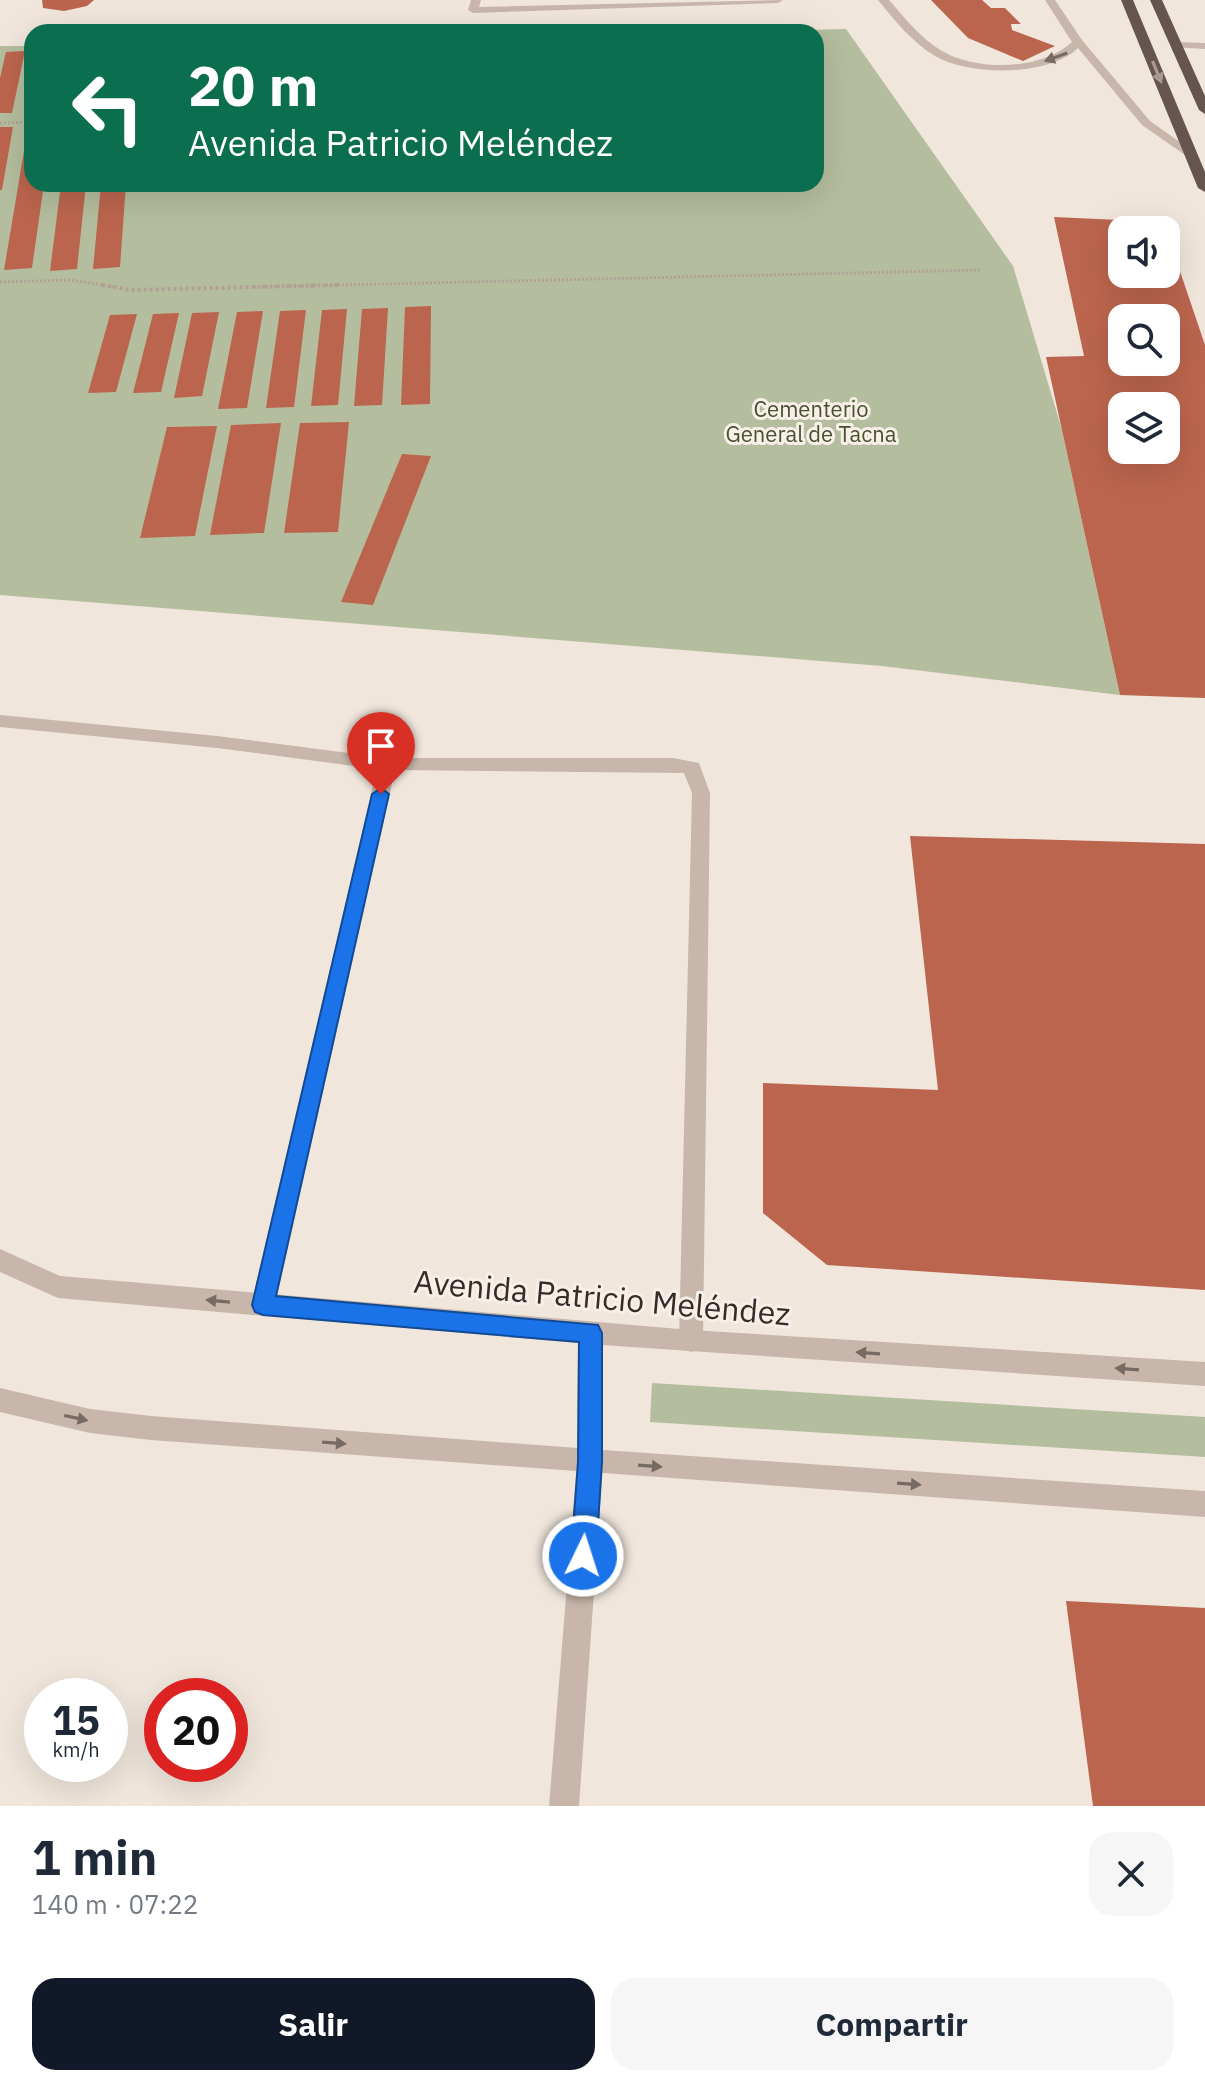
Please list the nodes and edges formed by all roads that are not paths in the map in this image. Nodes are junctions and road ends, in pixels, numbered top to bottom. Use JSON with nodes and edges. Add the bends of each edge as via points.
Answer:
{"nodes":[{"id":1,"x":476,"y":0,"type":"edge"},
{"id":2,"x":778,"y":0,"type":"edge"},
{"id":3,"x":883,"y":0,"type":"edge"},
{"id":4,"x":1050,"y":0,"type":"edge"},
{"id":5,"x":1127,"y":0,"type":"edge"},
{"id":6,"x":1156,"y":0,"type":"edge"},
{"id":7,"x":679,"y":2,"type":"edge"},
{"id":8,"x":586,"y":3,"type":"edge"},
{"id":9,"x":1078,"y":42,"type":"junction"},
{"id":10,"x":1176,"y":45,"type":"junction"},
{"id":11,"x":1205,"y":46,"type":"edge"},
{"id":12,"x":1205,"y":110,"type":"edge"},
{"id":13,"x":1192,"y":155,"type":"junction"},
{"id":14,"x":1205,"y":188,"type":"edge"},
{"id":15,"x":0,"y":721,"type":"edge"},
{"id":16,"x":387,"y":764,"type":"junction"},
{"id":17,"x":1,"y":1262,"type":"edge"},
{"id":18,"x":263,"y":1305,"type":"junction"},
{"id":19,"x":590,"y":1333,"type":"junction"},
{"id":20,"x":691,"y":1341,"type":"junction"},
{"id":21,"x":1205,"y":1374,"type":"edge"},
{"id":22,"x":0,"y":1400,"type":"edge"},
{"id":23,"x":590,"y":1462,"type":"junction"},
{"id":24,"x":1205,"y":1504,"type":"edge"},
{"id":25,"x":564,"y":1806,"type":"edge"}],
"edges":[{"from":1,"to":8,"type":"street","via":[[473,10]]},
{"from":2,"to":7,"type":"street"},
{"from":9,"to":3,"type":"street","one_way":true,"via":[[1060,57],[1035,63],[984,65],[949,59],[927,46]]},
{"from":4,"to":9,"type":"street"},
{"from":5,"to":13,"type":"highway","one_way":true},
{"from":6,"to":10,"type":"highway"},
{"from":7,"to":8,"type":"street"},
{"from":9,"to":13,"type":"street","via":[[1146,123]]},
{"from":10,"to":11,"type":"street"},
{"from":10,"to":12,"type":"highway"},
{"from":13,"to":14,"type":"highway"},
{"from":15,"to":16,"type":"street"},
{"from":16,"to":18,"type":"street"},
{"from":16,"to":20,"type":"street","via":[[692,768],[701,793]]},
{"from":18,"to":17,"type":"street","name":"Avenida Patricio Meléndez","one_way":true,"via":[[58,1287]]},
{"from":18,"to":19,"type":"street","name":"Avenida Patricio Meléndez"},
{"from":19,"to":20,"type":"street","name":"Avenida Patricio Meléndez"},
{"from":19,"to":23,"type":"street"},
{"from":21,"to":20,"type":"street","name":"Avenida Patricio Meléndez","one_way":true},
{"from":22,"to":23,"type":"street","one_way":true,"via":[[90,1421],[151,1428]]},
{"from":23,"to":24,"type":"street","one_way":true},
{"from":23,"to":25,"type":"street"}]}
